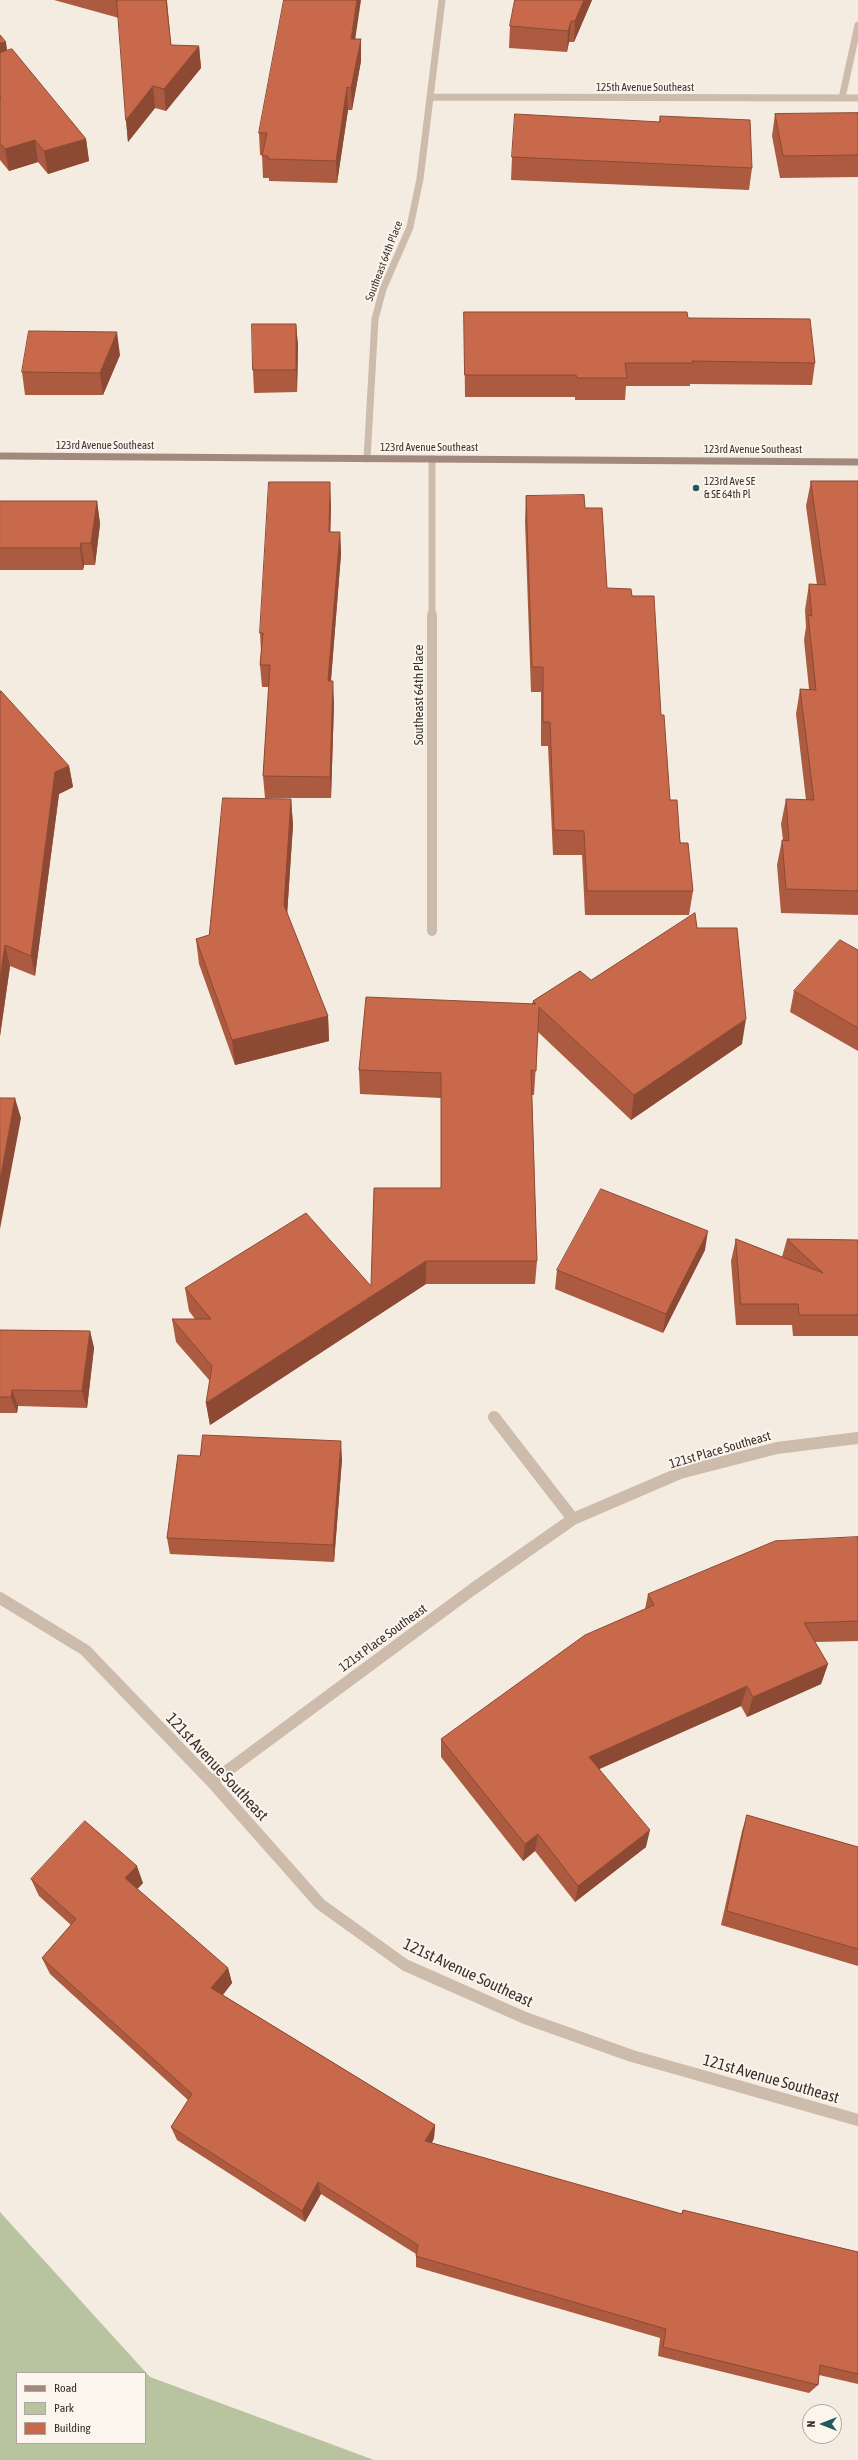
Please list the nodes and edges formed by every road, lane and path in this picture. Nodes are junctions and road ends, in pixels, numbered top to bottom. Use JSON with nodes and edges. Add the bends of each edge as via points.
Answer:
{"nodes":[{"id":1,"x":442,"y":0,"type":"edge"},
{"id":2,"x":858,"y":25,"type":"edge"},
{"id":3,"x":431,"y":97,"type":"junction"},
{"id":4,"x":842,"y":98,"type":"junction"},
{"id":5,"x":858,"y":98,"type":"edge"},
{"id":6,"x":0,"y":456,"type":"edge"},
{"id":7,"x":367,"y":459,"type":"junction"},
{"id":8,"x":432,"y":459,"type":"junction"},
{"id":9,"x":858,"y":462,"type":"edge"},
{"id":10,"x":432,"y":931,"type":"dead end"},
{"id":11,"x":494,"y":1417,"type":"dead end"},
{"id":12,"x":858,"y":1438,"type":"edge"},
{"id":13,"x":573,"y":1519,"type":"junction"},
{"id":14,"x":0,"y":1598,"type":"edge"},
{"id":15,"x":212,"y":1782,"type":"junction"},
{"id":16,"x":858,"y":2120,"type":"edge"}],
"edges":[{"from":1,"to":3,"type":"street","name":"Southeast 64th Place"},
{"from":2,"to":4,"type":"street"},
{"from":3,"to":4,"type":"street","name":"125th Avenue Southeast"},
{"from":3,"to":7,"type":"street","name":"Southeast 64th Place","via":[[420,179],[410,227],[383,289],[374,319]]},
{"from":4,"to":5,"type":"street","name":"125th Avenue Southeast"},
{"from":6,"to":7,"type":"street","name":"123rd Avenue Southeast"},
{"from":7,"to":8,"type":"street","name":"123rd Avenue Southeast"},
{"from":8,"to":9,"type":"street","name":"123rd Avenue Southeast"},
{"from":8,"to":10,"type":"street","name":"Southeast 64th Place"},
{"from":11,"to":13,"type":"street"},
{"from":12,"to":13,"type":"street","name":"121st Place Southeast","via":[[777,1448],[680,1473]]},
{"from":13,"to":15,"type":"street","name":"121st Place Southeast","via":[[473,1589]]},
{"from":14,"to":15,"type":"street","name":"121st Avenue Southeast","via":[[85,1650]]},
{"from":15,"to":16,"type":"street","name":"121st Avenue Southeast","via":[[320,1904],[405,1965],[525,2018],[618,2051]]}]}
